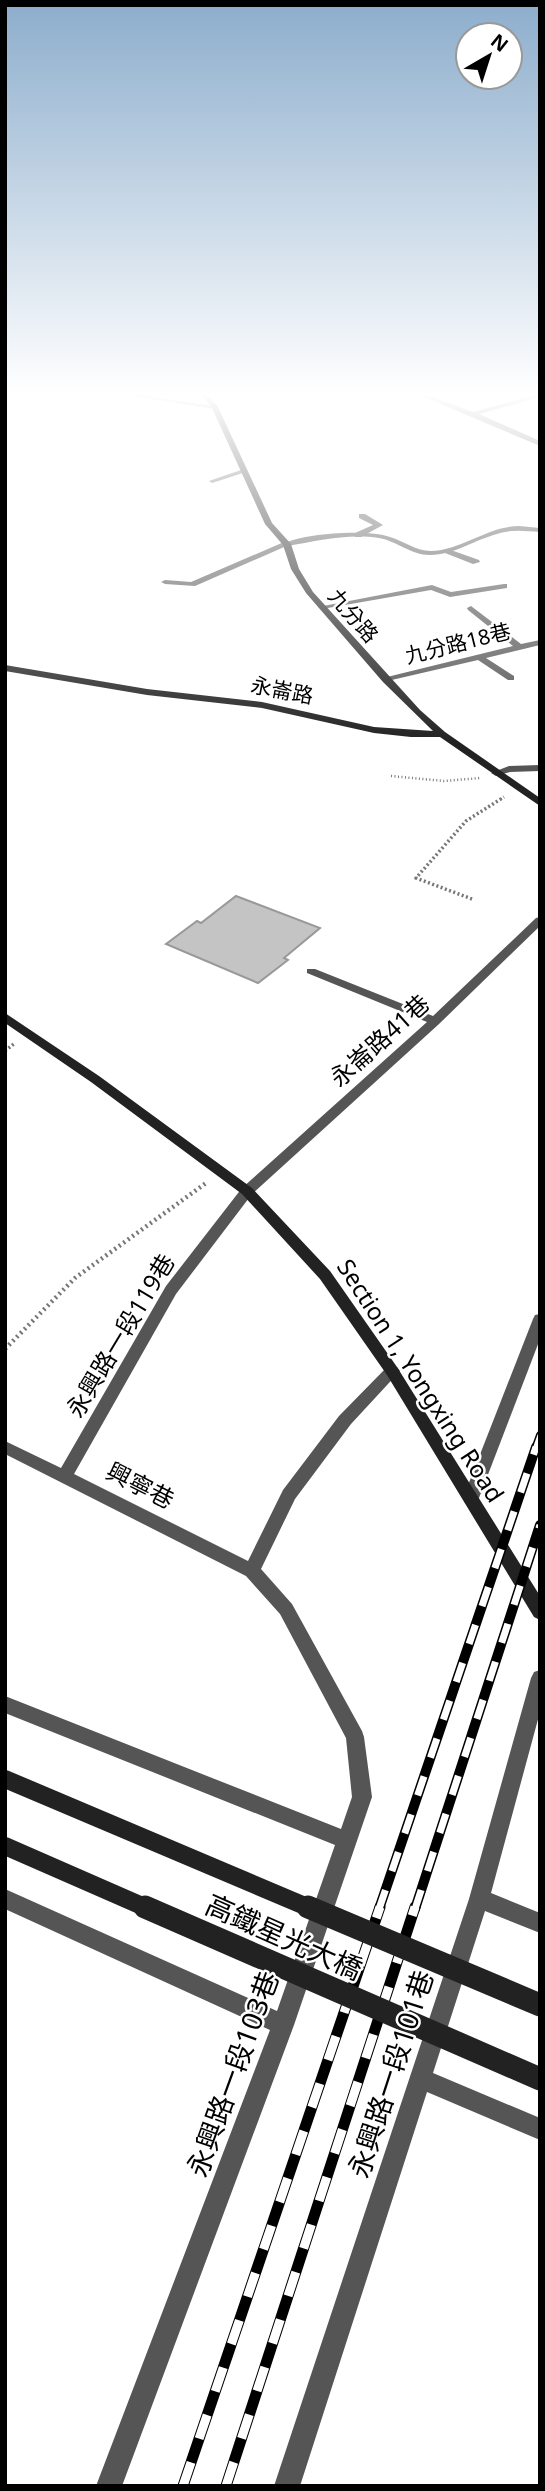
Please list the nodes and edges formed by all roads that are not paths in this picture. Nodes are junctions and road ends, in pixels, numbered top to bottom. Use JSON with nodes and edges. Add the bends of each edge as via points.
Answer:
{"nodes":[{"id":1,"x":263,"y":510,"type":"edge"},
{"id":2,"x":362,"y":516,"type":"dead end"},
{"id":3,"x":540,"y":530,"type":"edge"},
{"id":4,"x":358,"y":534,"type":"junction"},
{"id":5,"x":287,"y":544,"type":"junction"},
{"id":6,"x":448,"y":551,"type":"junction"},
{"id":7,"x":476,"y":562,"type":"dead end"},
{"id":8,"x":164,"y":582,"type":"dead end"},
{"id":9,"x":505,"y":586,"type":"dead end"},
{"id":10,"x":322,"y":607,"type":"junction"},
{"id":11,"x":471,"y":608,"type":"dead end"},
{"id":12,"x":540,"y":642,"type":"edge"},
{"id":13,"x":518,"y":646,"type":"junction"},
{"id":14,"x":478,"y":656,"type":"junction"},
{"id":15,"x":5,"y":668,"type":"edge"},
{"id":16,"x":511,"y":678,"type":"dead end"},
{"id":17,"x":386,"y":680,"type":"junction"},
{"id":18,"x":442,"y":734,"type":"junction"},
{"id":19,"x":540,"y":768,"type":"edge"},
{"id":20,"x":496,"y":773,"type":"junction"},
{"id":21,"x":540,"y":803,"type":"edge"},
{"id":22,"x":540,"y":920,"type":"edge"},
{"id":23,"x":311,"y":971,"type":"dead end"},
{"id":24,"x":5,"y":1017,"type":"edge"},
{"id":25,"x":435,"y":1021,"type":"junction"},
{"id":26,"x":247,"y":1191,"type":"junction"},
{"id":27,"x":540,"y":1319,"type":"edge"},
{"id":28,"x":392,"y":1371,"type":"junction"},
{"id":29,"x":5,"y":1447,"type":"edge"},
{"id":30,"x":65,"y":1476,"type":"junction"},
{"id":31,"x":471,"y":1498,"type":"junction"},
{"id":32,"x":252,"y":1571,"type":"junction"},
{"id":33,"x":539,"y":1607,"type":"edge"},
{"id":34,"x":540,"y":1678,"type":"edge"},
{"id":35,"x":5,"y":1703,"type":"edge"},
{"id":36,"x":5,"y":1779,"type":"edge"},
{"id":37,"x":346,"y":1840,"type":"junction"},
{"id":38,"x":5,"y":1846,"type":"edge"},
{"id":39,"x":5,"y":1899,"type":"edge"},
{"id":40,"x":479,"y":1899,"type":"junction"},
{"id":41,"x":540,"y":1923,"type":"edge"},
{"id":42,"x":540,"y":2005,"type":"edge"},
{"id":43,"x":283,"y":2025,"type":"junction"},
{"id":44,"x":421,"y":2079,"type":"junction"},
{"id":45,"x":540,"y":2079,"type":"edge"},
{"id":46,"x":540,"y":2129,"type":"edge"},
{"id":47,"x":109,"y":2486,"type":"edge"},
{"id":48,"x":287,"y":2486,"type":"edge"}],
"edges":[{"from":1,"to":5,"type":"street","name":"九分路"},
{"from":2,"to":4,"type":"street","via":[[379,524]]},
{"from":3,"to":6,"type":"street","via":[[506,529]]},
{"from":4,"to":5,"type":"street"},
{"from":4,"to":6,"type":"street","via":[[390,539],[420,552]]},
{"from":5,"to":8,"type":"street","via":[[192,584]]},
{"from":5,"to":10,"type":"street","name":"九分路","via":[[295,569]]},
{"from":6,"to":7,"type":"street"},
{"from":9,"to":10,"type":"street","via":[[450,595],[432,587]]},
{"from":10,"to":17,"type":"street","name":"九分路"},
{"from":11,"to":13,"type":"street"},
{"from":12,"to":13,"type":"street","name":"九分路18巷"},
{"from":13,"to":14,"type":"street","name":"九分路18巷"},
{"from":14,"to":16,"type":"street"},
{"from":14,"to":17,"type":"street","name":"九分路18巷"},
{"from":15,"to":18,"type":"street","name":"永崙路","via":[[147,692],[262,705],[374,730]]},
{"from":17,"to":18,"type":"street","name":"九分路"},
{"from":18,"to":20,"type":"street"},
{"from":19,"to":20,"type":"street"},
{"from":20,"to":21,"type":"street"},
{"from":22,"to":25,"type":"street","name":"永崙路41巷"},
{"from":23,"to":25,"type":"street"},
{"from":24,"to":26,"type":"street","name":"Section 1, Yongxing Road"},
{"from":25,"to":26,"type":"street","name":"永崙路41巷"},
{"from":26,"to":28,"type":"street","name":"Section 1, Yongxing Road","via":[[325,1275]]},
{"from":26,"to":30,"type":"street","name":"永興路一段119巷","via":[[171,1290]]},
{"from":27,"to":31,"type":"street"},
{"from":28,"to":31,"type":"street","name":"Section 1, Yongxing Road"},
{"from":28,"to":32,"type":"street","via":[[345,1420],[289,1495]]},
{"from":29,"to":30,"type":"street","name":"興寧巷"},
{"from":30,"to":32,"type":"street","name":"興寧巷"},
{"from":31,"to":33,"type":"street","name":"Section 1, Yongxing Road"},
{"from":32,"to":37,"type":"street","name":"永興路一段103巷","via":[[286,1609],[355,1737],[362,1797]]},
{"from":34,"to":40,"type":"street","name":"永興路一段101巷"},
{"from":35,"to":37,"type":"street"},
{"from":36,"to":42,"type":"street","name":"高鐵星光大橋","bridge":true},
{"from":37,"to":43,"type":"street","name":"永興路一段103巷"},
{"from":38,"to":45,"type":"street","name":"高鐵星光大橋","bridge":true},
{"from":39,"to":43,"type":"street"},
{"from":40,"to":41,"type":"street"},
{"from":40,"to":44,"type":"street","name":"永興路一段101巷"},
{"from":43,"to":47,"type":"street","name":"永興路一段103巷"},
{"from":44,"to":46,"type":"street"},
{"from":44,"to":48,"type":"street","name":"永興路一段101巷"}]}
